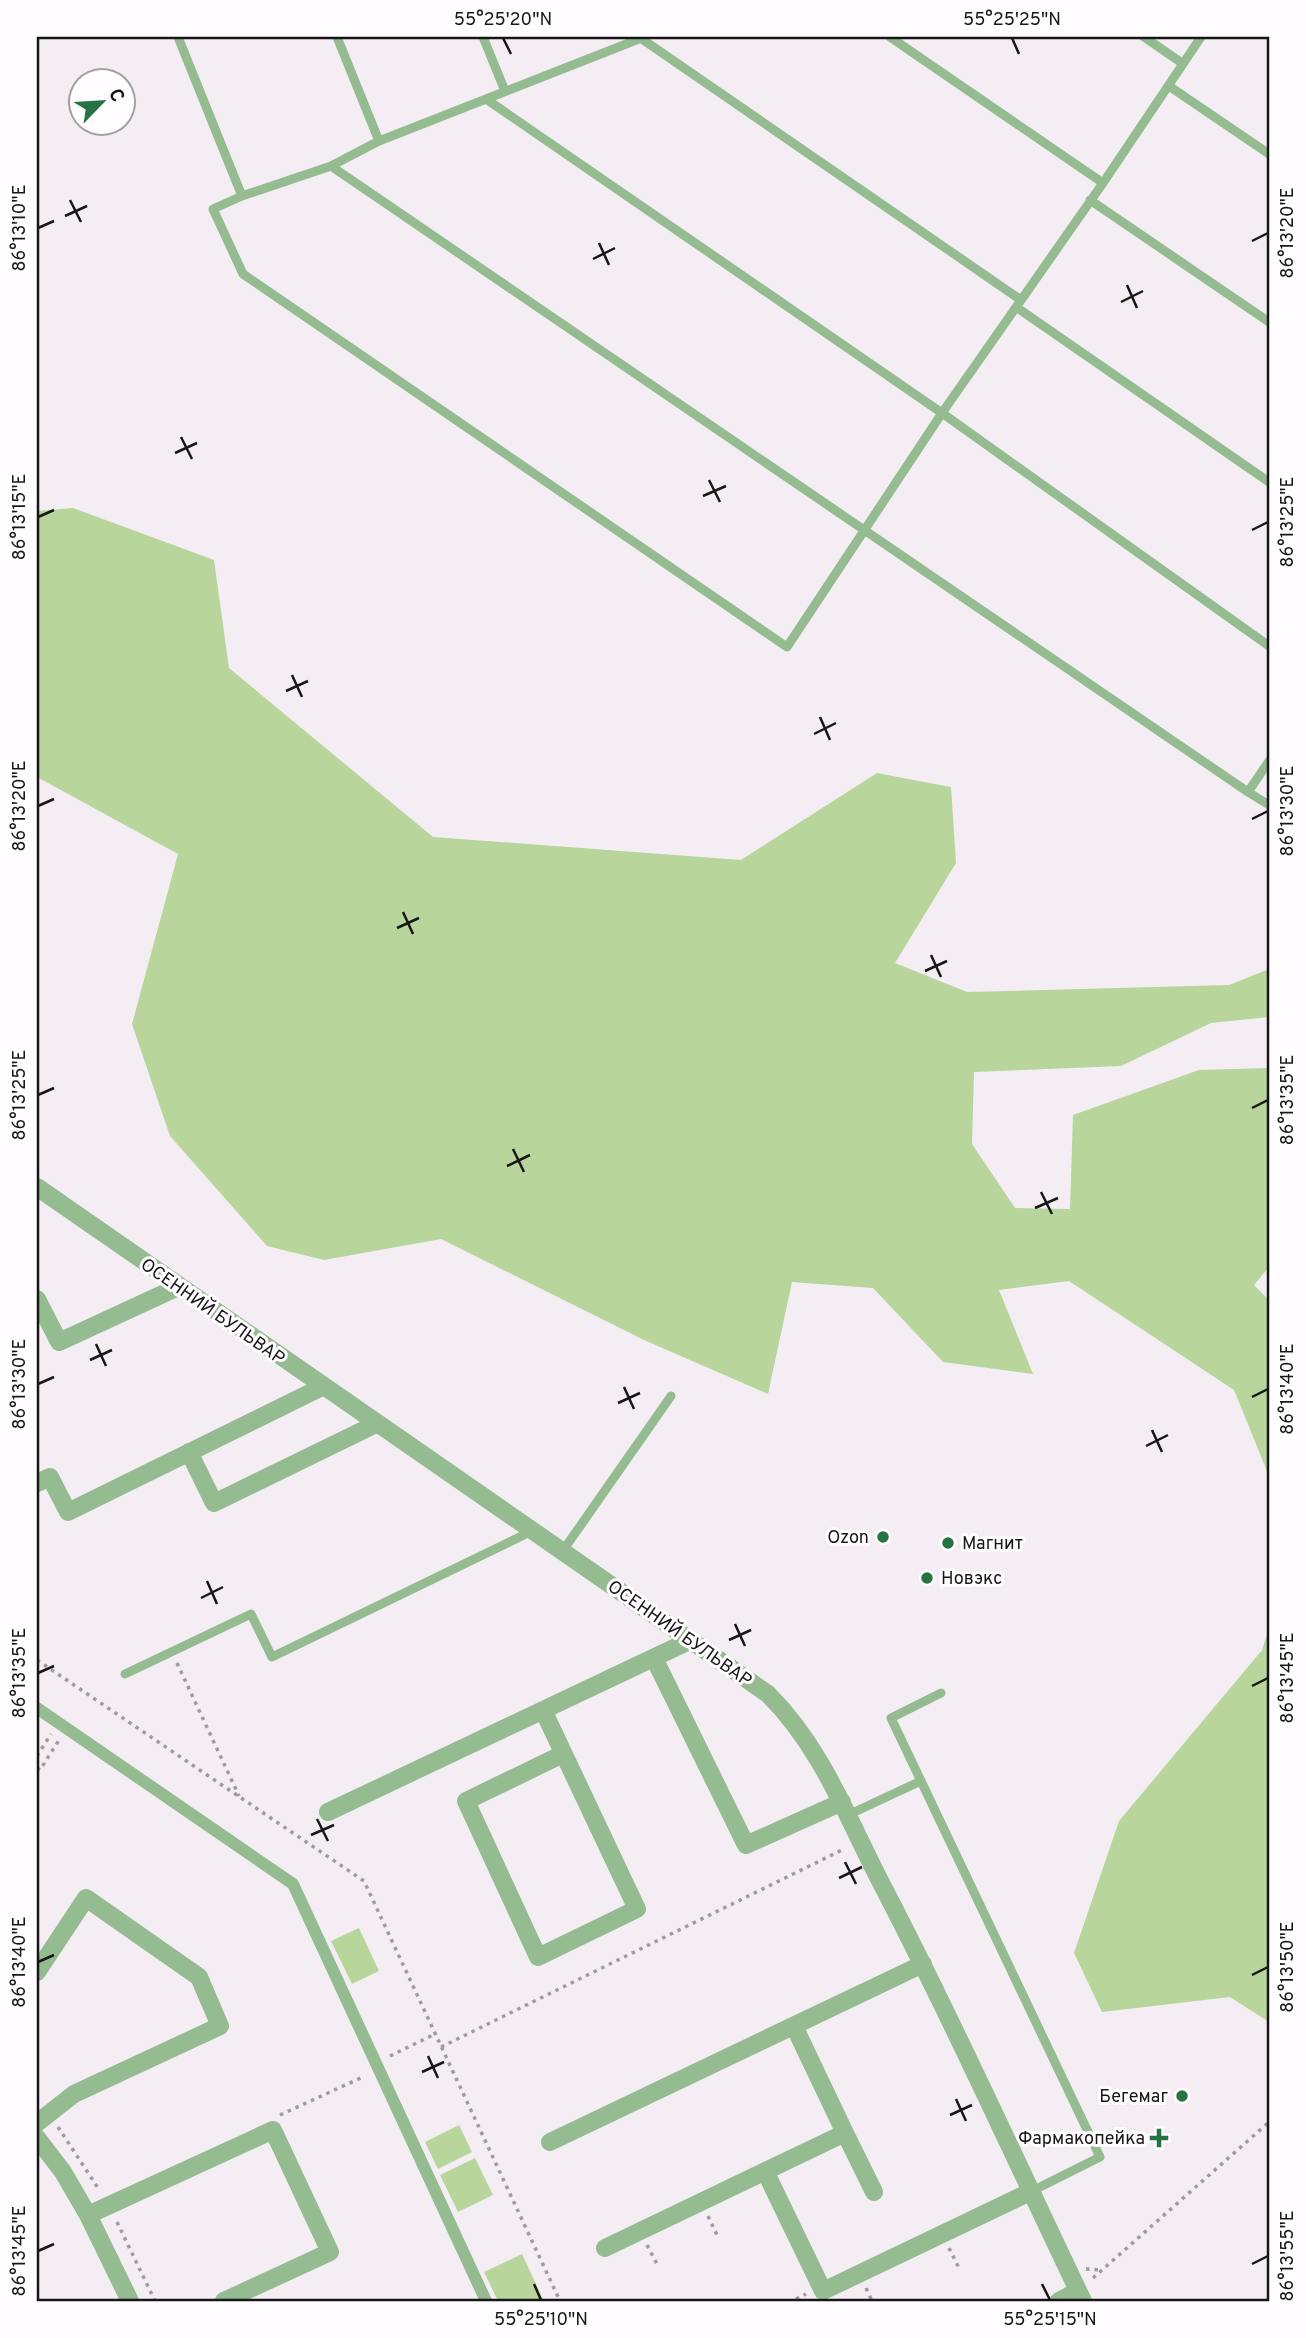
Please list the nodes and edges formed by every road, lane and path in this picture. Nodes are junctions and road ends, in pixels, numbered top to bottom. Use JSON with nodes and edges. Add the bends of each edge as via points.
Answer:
{"nodes":[{"id":1,"x":178,"y":37,"type":"edge"},
{"id":2,"x":337,"y":37,"type":"edge"},
{"id":3,"x":483,"y":37,"type":"edge"},
{"id":4,"x":641,"y":37,"type":"edge"},
{"id":5,"x":890,"y":37,"type":"edge"},
{"id":6,"x":1144,"y":37,"type":"edge"},
{"id":7,"x":1201,"y":37,"type":"edge"},
{"id":8,"x":1182,"y":63,"type":"junction"},
{"id":9,"x":1168,"y":86,"type":"junction"},
{"id":10,"x":505,"y":91,"type":"junction"},
{"id":11,"x":486,"y":99,"type":"junction"},
{"id":12,"x":379,"y":141,"type":"junction"},
{"id":13,"x":1269,"y":154,"type":"edge"},
{"id":14,"x":331,"y":166,"type":"junction"},
{"id":15,"x":1103,"y":183,"type":"junction"},
{"id":16,"x":242,"y":196,"type":"junction"},
{"id":17,"x":1090,"y":200,"type":"junction"},
{"id":18,"x":1018,"y":303,"type":"junction"},
{"id":19,"x":1269,"y":322,"type":"edge"},
{"id":20,"x":942,"y":413,"type":"junction"},
{"id":21,"x":1269,"y":482,"type":"edge"},
{"id":22,"x":864,"y":530,"type":"junction"},
{"id":23,"x":1269,"y":646,"type":"edge"},
{"id":24,"x":1269,"y":761,"type":"edge"},
{"id":25,"x":1248,"y":792,"type":"junction"},
{"id":26,"x":1269,"y":805,"type":"edge"},
{"id":27,"x":37,"y":1187,"type":"edge"},
{"id":28,"x":178,"y":1287,"type":"junction"},
{"id":29,"x":37,"y":1300,"type":"edge"},
{"id":30,"x":322,"y":1387,"type":"junction"},
{"id":31,"x":671,"y":1396,"type":"dead end"},
{"id":32,"x":376,"y":1424,"type":"junction"},
{"id":33,"x":189,"y":1452,"type":"junction"},
{"id":34,"x":37,"y":1483,"type":"edge"},
{"id":35,"x":532,"y":1531,"type":"junction"},
{"id":36,"x":562,"y":1552,"type":"junction"},
{"id":37,"x":691,"y":1640,"type":"junction"},
{"id":38,"x":172,"y":1652,"type":"junction"},
{"id":39,"x":37,"y":1655,"type":"edge"},
{"id":40,"x":654,"y":1658,"type":"junction"},
{"id":41,"x":39,"y":1661,"type":"edge"},
{"id":42,"x":125,"y":1674,"type":"dead end"},
{"id":43,"x":941,"y":1693,"type":"dead end"},
{"id":44,"x":37,"y":1708,"type":"edge"},
{"id":45,"x":543,"y":1710,"type":"junction"},
{"id":46,"x":63,"y":1725,"type":"junction"},
{"id":47,"x":564,"y":1754,"type":"junction"},
{"id":48,"x":37,"y":1756,"type":"edge"},
{"id":49,"x":37,"y":1768,"type":"edge"},
{"id":50,"x":921,"y":1781,"type":"junction"},
{"id":51,"x":240,"y":1798,"type":"junction"},
{"id":52,"x":845,"y":1809,"type":"junction"},
{"id":53,"x":328,"y":1812,"type":"dead end"},
{"id":54,"x":860,"y":1841,"type":"junction"},
{"id":55,"x":923,"y":1964,"type":"junction"},
{"id":56,"x":37,"y":1972,"type":"edge"},
{"id":57,"x":793,"y":2026,"type":"junction"},
{"id":58,"x":435,"y":2035,"type":"junction"},
{"id":59,"x":441,"y":2047,"type":"junction"},
{"id":60,"x":376,"y":2063,"type":"junction"},
{"id":61,"x":1269,"y":2122,"type":"edge"},
{"id":62,"x":37,"y":2123,"type":"edge"},
{"id":63,"x":845,"y":2133,"type":"junction"},
{"id":64,"x":37,"y":2138,"type":"edge"},
{"id":65,"x":550,"y":2142,"type":"dead end"},
{"id":66,"x":765,"y":2171,"type":"junction"},
{"id":67,"x":1032,"y":2191,"type":"junction"},
{"id":68,"x":874,"y":2192,"type":"dead end"},
{"id":69,"x":88,"y":2215,"type":"junction"},
{"id":70,"x":605,"y":2248,"type":"dead end"},
{"id":71,"x":1081,"y":2296,"type":"edge"},
{"id":72,"x":130,"y":2301,"type":"edge"},
{"id":73,"x":224,"y":2301,"type":"edge"},
{"id":74,"x":486,"y":2301,"type":"edge"},
{"id":75,"x":560,"y":2301,"type":"edge"},
{"id":76,"x":1059,"y":2301,"type":"edge"}],
"edges":[{"from":1,"to":16,"type":"lane"},
{"from":2,"to":12,"type":"lane"},
{"from":3,"to":10,"type":"lane"},
{"from":4,"to":10,"type":"lane"},
{"from":4,"to":18,"type":"lane"},
{"from":5,"to":15,"type":"lane"},
{"from":6,"to":8,"type":"lane"},
{"from":7,"to":8,"type":"lane"},
{"from":8,"to":9,"type":"lane"},
{"from":9,"to":13,"type":"lane"},
{"from":9,"to":15,"type":"lane"},
{"from":10,"to":11,"type":"lane"},
{"from":11,"to":12,"type":"lane"},
{"from":11,"to":20,"type":"lane"},
{"from":12,"to":14,"type":"lane"},
{"from":14,"to":16,"type":"lane"},
{"from":14,"to":22,"type":"lane"},
{"from":15,"to":17,"type":"lane"},
{"from":16,"to":22,"type":"lane","via":[[213,209],[243,274],[787,647]]},
{"from":17,"to":18,"type":"lane"},
{"from":17,"to":19,"type":"lane"},
{"from":18,"to":20,"type":"lane"},
{"from":18,"to":21,"type":"lane"},
{"from":20,"to":22,"type":"lane"},
{"from":20,"to":23,"type":"lane"},
{"from":22,"to":25,"type":"lane"},
{"from":24,"to":25,"type":"lane"},
{"from":25,"to":26,"type":"lane"},
{"from":27,"to":28,"type":"street","name":"ОСЕННИЙ БУЛЬВАР"},
{"from":28,"to":29,"type":"street","via":[[60,1342]]},
{"from":28,"to":30,"type":"street","name":"ОСЕННИЙ БУЛЬВАР"},
{"from":30,"to":32,"type":"street","name":"ОСЕННИЙ БУЛЬВАР"},
{"from":30,"to":33,"type":"street"},
{"from":31,"to":36,"type":"lane"},
{"from":32,"to":33,"type":"street","via":[[214,1503]]},
{"from":32,"to":35,"type":"street","name":"ОСЕННИЙ БУЛЬВАР"},
{"from":33,"to":34,"type":"street","via":[[68,1512],[50,1476]]},
{"from":35,"to":36,"type":"street","name":"ОСЕННИЙ БУЛЬВАР"},
{"from":35,"to":38,"type":"lane","via":[[272,1657],[251,1614]]},
{"from":36,"to":37,"type":"street","name":"ОСЕННИЙ БУЛЬВАР"},
{"from":37,"to":40,"type":"street"},
{"from":37,"to":52,"type":"street","name":"ОСЕННИЙ БУЛЬВАР","via":[[768,1693],[789,1714],[809,1741]]},
{"from":38,"to":42,"type":"lane"},
{"from":38,"to":51,"type":"path"},
{"from":39,"to":41,"type":"path"},
{"from":40,"to":45,"type":"street"},
{"from":40,"to":52,"type":"street","via":[[746,1845]]},
{"from":41,"to":51,"type":"path"},
{"from":43,"to":50,"type":"lane","via":[[891,1718]]},
{"from":44,"to":46,"type":"street"},
{"from":45,"to":47,"type":"street"},
{"from":45,"to":53,"type":"street"},
{"from":46,"to":48,"type":"path"},
{"from":46,"to":49,"type":"path","via":[[40,1770]]},
{"from":46,"to":60,"type":"street","via":[[293,1884]]},
{"from":47,"to":47,"type":"street","via":[[637,1909],[538,1957],[466,1801]]},
{"from":50,"to":52,"type":"lane"},
{"from":50,"to":67,"type":"lane","via":[[1100,2157]]},
{"from":51,"to":58,"type":"path","via":[[364,1881]]},
{"from":52,"to":54,"type":"street","name":"ОСЕННИЙ БУЛЬВАР"},
{"from":54,"to":55,"type":"street","name":"ОСЕННИЙ БУЛЬВАР"},
{"from":54,"to":59,"type":"path"},
{"from":55,"to":57,"type":"street"},
{"from":55,"to":67,"type":"street","name":"ОСЕННИЙ БУЛЬВАР"},
{"from":56,"to":62,"type":"street","via":[[86,1898],[199,1976],[220,2026],[74,2094]]},
{"from":57,"to":63,"type":"street"},
{"from":57,"to":65,"type":"street"},
{"from":58,"to":59,"type":"path"},
{"from":58,"to":60,"type":"path"},
{"from":59,"to":75,"type":"path"},
{"from":60,"to":74,"type":"street"},
{"from":61,"to":71,"type":"path"},
{"from":63,"to":66,"type":"street"},
{"from":63,"to":68,"type":"street"},
{"from":64,"to":69,"type":"street"},
{"from":66,"to":67,"type":"street","via":[[823,2291]]},
{"from":66,"to":70,"type":"street"},
{"from":67,"to":71,"type":"street","name":"ОСЕННИЙ БУЛЬВАР"},
{"from":69,"to":72,"type":"street"},
{"from":69,"to":73,"type":"street","via":[[273,2130],[330,2252]]},
{"from":71,"to":76,"type":"street"}]}
